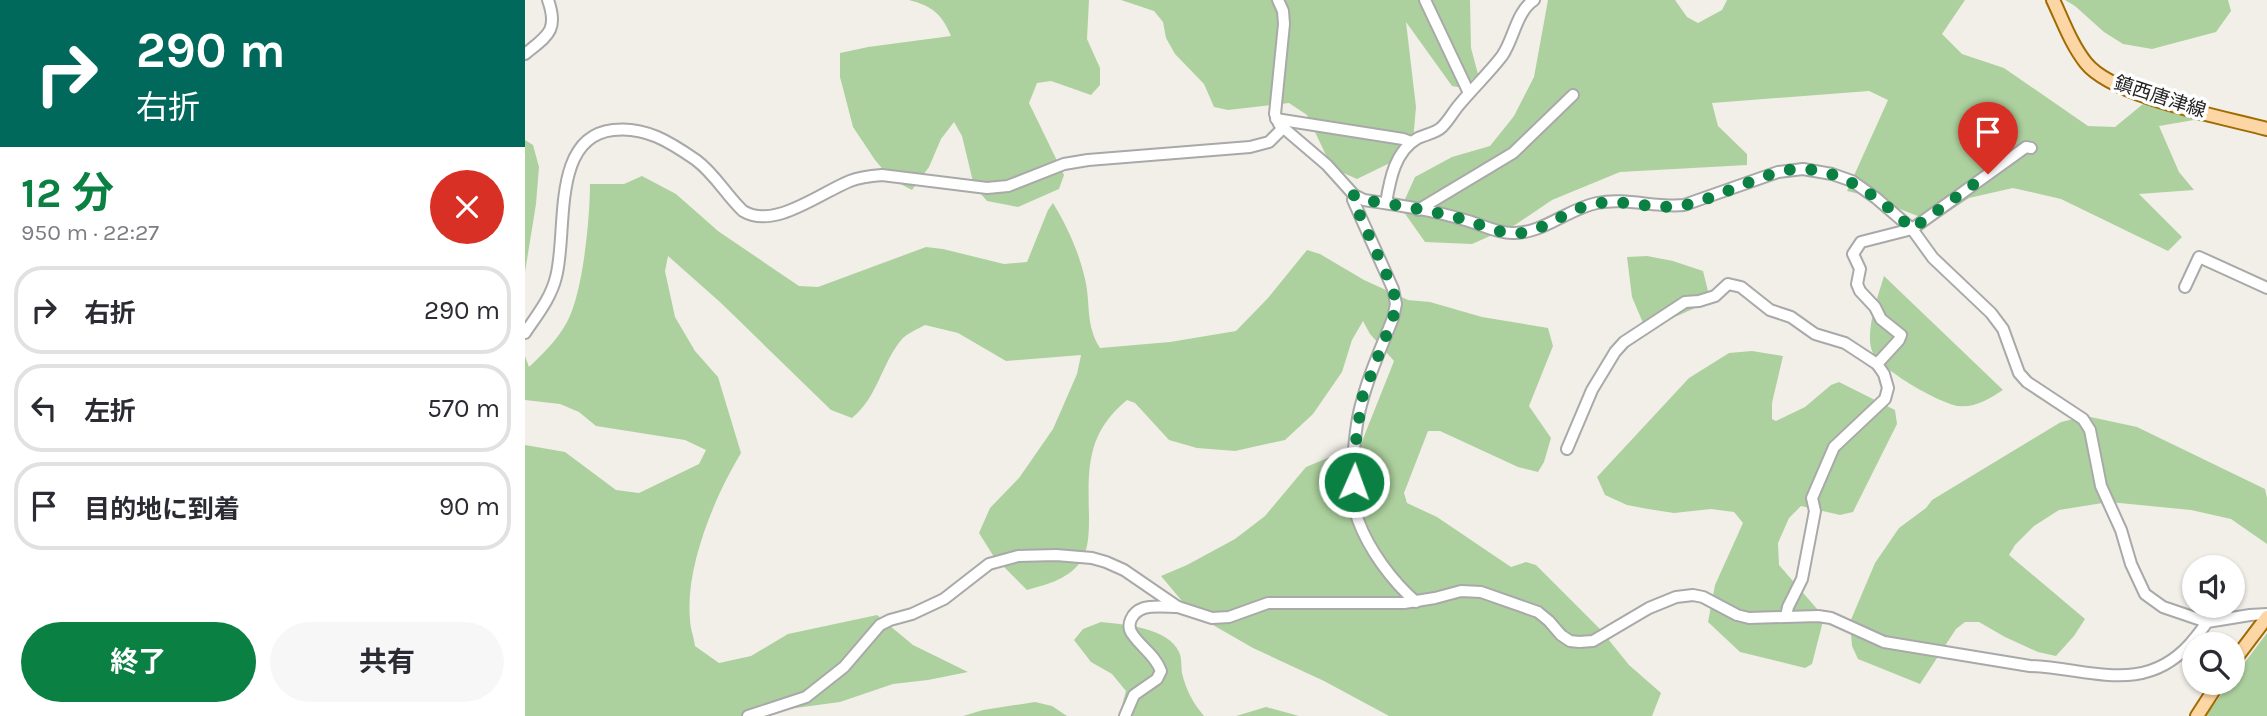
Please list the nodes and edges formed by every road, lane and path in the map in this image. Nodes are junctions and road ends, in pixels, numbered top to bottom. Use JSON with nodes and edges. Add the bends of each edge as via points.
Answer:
{"nodes":[{"id":1,"x":548,"y":0,"type":"edge"},
{"id":2,"x":1278,"y":0,"type":"edge"},
{"id":3,"x":1425,"y":0,"type":"edge"},
{"id":4,"x":1534,"y":0,"type":"edge"},
{"id":5,"x":2053,"y":0,"type":"edge"},
{"id":6,"x":525,"y":54,"type":"edge"},
{"id":7,"x":1469,"y":93,"type":"junction"},
{"id":8,"x":1573,"y":95,"type":"dead end"},
{"id":9,"x":1280,"y":124,"type":"junction"},
{"id":10,"x":2267,"y":129,"type":"edge"},
{"id":11,"x":1411,"y":142,"type":"junction"},
{"id":12,"x":2031,"y":148,"type":"dead end"},
{"id":13,"x":1354,"y":195,"type":"junction"},
{"id":14,"x":1386,"y":203,"type":"junction"},
{"id":15,"x":1418,"y":210,"type":"junction"},
{"id":16,"x":1912,"y":229,"type":"junction"},
{"id":17,"x":2185,"y":287,"type":"dead end"},
{"id":18,"x":2267,"y":288,"type":"edge"},
{"id":19,"x":525,"y":333,"type":"edge"},
{"id":20,"x":1877,"y":364,"type":"junction"},
{"id":21,"x":1567,"y":449,"type":"dead end"},
{"id":22,"x":1416,"y":602,"type":"junction"},
{"id":23,"x":1178,"y":607,"type":"junction"},
{"id":24,"x":1786,"y":616,"type":"junction"},
{"id":25,"x":2267,"y":616,"type":"edge"},
{"id":26,"x":2207,"y":622,"type":"junction"},
{"id":27,"x":2245,"y":646,"type":"edge"},
{"id":28,"x":2211,"y":695,"type":"edge"},
{"id":29,"x":748,"y":716,"type":"edge"},
{"id":30,"x":1125,"y":716,"type":"edge"},
{"id":31,"x":2197,"y":716,"type":"edge"}],
"edges":[{"from":1,"to":6,"type":"street","via":[[551,31]]},
{"from":2,"to":9,"type":"street","via":[[1284,24],[1275,114]]},
{"from":3,"to":7,"type":"street"},
{"from":4,"to":7,"type":"street","via":[[1503,55]]},
{"from":5,"to":10,"type":"main road","name":"鎮西唐津線","via":[[2072,42],[2101,77],[2157,99]]},
{"from":7,"to":11,"type":"street","via":[[1436,132]]},
{"from":8,"to":15,"type":"street","via":[[1513,153]]},
{"from":9,"to":11,"type":"street"},
{"from":9,"to":13,"type":"street"},
{"from":9,"to":19,"type":"street","via":[[1269,142],[1250,147],[1064,164],[1000,187],[867,176],[767,217],[743,211],[708,169],[661,138],[638,130],[608,130],[589,138],[576,152],[566,188],[555,281]]},
{"from":11,"to":14,"type":"street","via":[[1389,180]]},
{"from":12,"to":16,"type":"street","via":[[2026,147]]},
{"from":13,"to":14,"type":"street"},
{"from":13,"to":22,"type":"street","via":[[1396,304],[1362,398],[1353,462],[1354,503],[1369,542],[1400,588]]},
{"from":14,"to":15,"type":"street"},
{"from":15,"to":16,"type":"street","via":[[1523,233],[1593,204],[1683,205],[1778,172],[1803,169],[1852,181]]},
{"from":16,"to":20,"type":"street","via":[[1861,242],[1853,254],[1860,269],[1860,291],[1881,319],[1901,335]]},
{"from":16,"to":26,"type":"street","via":[[1933,258],[1991,313],[2027,382],[2083,419],[2090,430],[2101,486],[2145,594],[2163,607]]},
{"from":17,"to":18,"type":"street","via":[[2199,257]]},
{"from":20,"to":21,"type":"street","via":[[1845,343],[1815,334],[1791,317],[1770,310],[1741,287],[1728,284],[1715,296],[1685,302],[1624,342],[1592,390]]},
{"from":20,"to":24,"type":"street","via":[[1888,387],[1885,399],[1834,447],[1812,498],[1815,511],[1802,579]]},
{"from":22,"to":23,"type":"street","via":[[1269,603],[1220,618]]},
{"from":22,"to":24,"type":"street","via":[[1461,591],[1481,592],[1538,612],[1561,635],[1579,642],[1593,641],[1676,597],[1703,597],[1749,618]]},
{"from":23,"to":29,"type":"street","via":[[1106,562],[1056,555],[1018,556],[989,564],[919,612],[880,625],[844,667],[806,696]]},
{"from":23,"to":30,"type":"street","via":[[1143,608],[1132,616],[1131,633],[1161,671],[1133,695]]},
{"from":24,"to":26,"type":"street","via":[[1831,618],[1884,642],[2030,666],[2120,675],[2164,666]]},
{"from":25,"to":26,"type":"street"},
{"from":25,"to":27,"type":"main road"},
{"from":28,"to":31,"type":"main road"}]}
